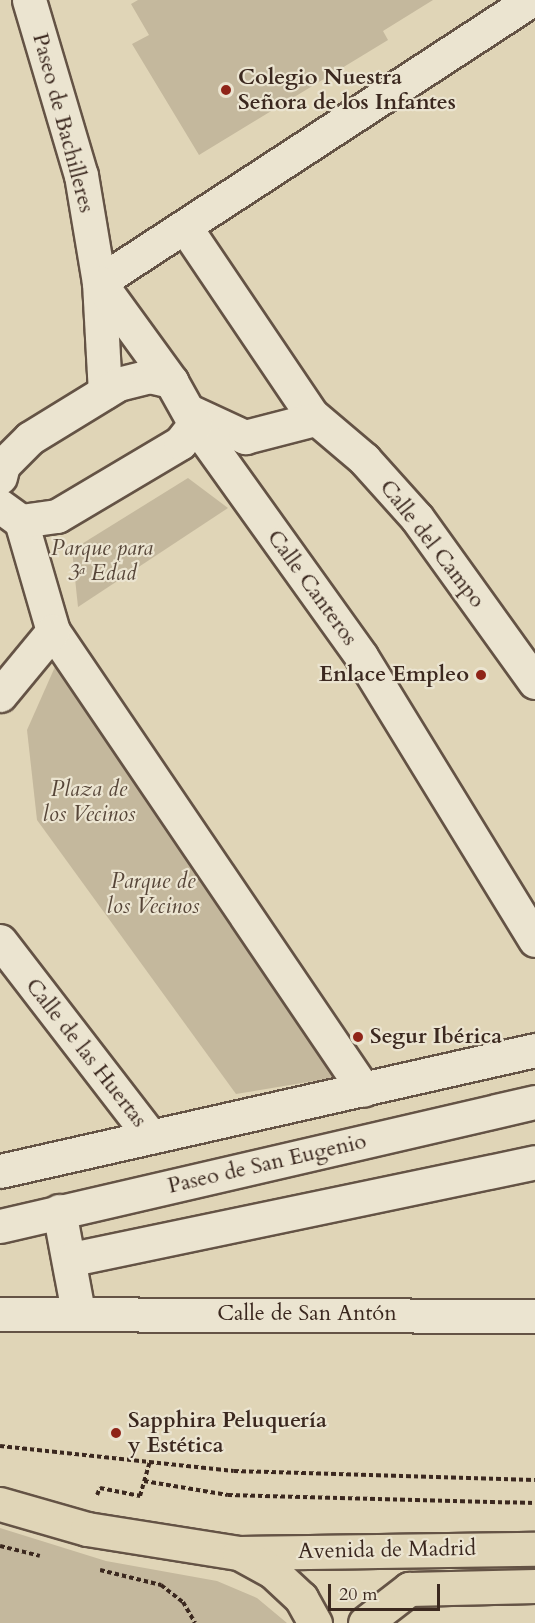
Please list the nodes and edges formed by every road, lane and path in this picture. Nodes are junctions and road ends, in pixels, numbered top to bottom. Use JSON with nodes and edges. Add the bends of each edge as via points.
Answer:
{"nodes":[{"id":1,"x":29,"y":0,"type":"edge"},
{"id":2,"x":531,"y":0,"type":"edge"},
{"id":3,"x":185,"y":227,"type":"junction"},
{"id":4,"x":99,"y":282,"type":"junction"},
{"id":5,"x":171,"y":381,"type":"junction"},
{"id":6,"x":105,"y":392,"type":"junction"},
{"id":7,"x":193,"y":418,"type":"junction"},
{"id":8,"x":315,"y":419,"type":"junction"},
{"id":9,"x":4,"y":462,"type":"edge"},
{"id":10,"x":10,"y":513,"type":"edge"},
{"id":11,"x":57,"y":516,"type":"junction"},
{"id":12,"x":34,"y":565,"type":"junction"},
{"id":13,"x":53,"y":630,"type":"junction"},
{"id":14,"x":535,"y":682,"type":"edge"},
{"id":15,"x":0,"y":695,"type":"edge"},
{"id":16,"x":535,"y":940,"type":"edge"},
{"id":17,"x":0,"y":941,"type":"edge"},
{"id":18,"x":535,"y":1050,"type":"edge"},
{"id":19,"x":364,"y":1090,"type":"junction"},
{"id":20,"x":535,"y":1102,"type":"edge"},
{"id":21,"x":151,"y":1137,"type":"junction"},
{"id":22,"x":535,"y":1162,"type":"edge"},
{"id":23,"x":0,"y":1171,"type":"edge"},
{"id":24,"x":59,"y":1211,"type":"junction"},
{"id":25,"x":0,"y":1226,"type":"edge"},
{"id":26,"x":72,"y":1260,"type":"junction"},
{"id":27,"x":78,"y":1312,"type":"junction"},
{"id":28,"x":0,"y":1314,"type":"edge"},
{"id":29,"x":535,"y":1316,"type":"edge"},
{"id":30,"x":0,"y":1446,"type":"edge"},
{"id":31,"x":150,"y":1461,"type":"junction"},
{"id":32,"x":535,"y":1480,"type":"edge"},
{"id":33,"x":144,"y":1481,"type":"junction"},
{"id":34,"x":97,"y":1497,"type":"dead end"},
{"id":35,"x":535,"y":1503,"type":"edge"},
{"id":36,"x":0,"y":1504,"type":"edge"},
{"id":37,"x":0,"y":1546,"type":"edge"},
{"id":38,"x":535,"y":1549,"type":"edge"},
{"id":39,"x":239,"y":1553,"type":"junction"},
{"id":40,"x":46,"y":1557,"type":"dead end"},
{"id":41,"x":92,"y":1568,"type":"dead end"},
{"id":42,"x":535,"y":1586,"type":"edge"},
{"id":43,"x":195,"y":1623,"type":"edge"},
{"id":44,"x":315,"y":1623,"type":"edge"},
{"id":45,"x":365,"y":1623,"type":"edge"}],
"edges":[{"from":1,"to":4,"type":"street","name":"Paseo de Bachilleres","via":[[81,175]]},
{"from":2,"to":3,"type":"street"},
{"from":3,"to":4,"type":"street"},
{"from":3,"to":8,"type":"street","name":"Calle del Campo"},
{"from":4,"to":5,"type":"street","name":"Paseo de Bachilleres"},
{"from":4,"to":6,"type":"street","name":"Paseo de Bachilleres"},
{"from":5,"to":6,"type":"street","via":[[149,376]]},
{"from":5,"to":7,"type":"street"},
{"from":6,"to":9,"type":"street","via":[[30,438]]},
{"from":7,"to":8,"type":"street","via":[[245,437]]},
{"from":7,"to":11,"type":"street","via":[[180,442]]},
{"from":7,"to":16,"type":"street","name":"Calle Canteros","via":[[361,656]]},
{"from":8,"to":14,"type":"street","name":"Calle del Campo","via":[[364,459],[417,518]]},
{"from":10,"to":11,"type":"street"},
{"from":10,"to":12,"type":"street"},
{"from":11,"to":12,"type":"street"},
{"from":12,"to":13,"type":"street"},
{"from":13,"to":15,"type":"street"},
{"from":13,"to":19,"type":"street"},
{"from":17,"to":21,"type":"street","name":"Calle de las Huertas"},
{"from":18,"to":19,"type":"street"},
{"from":19,"to":21,"type":"street"},
{"from":20,"to":24,"type":"street","name":"Paseo de San Eugenio"},
{"from":21,"to":23,"type":"street"},
{"from":22,"to":26,"type":"street"},
{"from":24,"to":25,"type":"street","name":"Paseo de San Eugenio"},
{"from":24,"to":26,"type":"street"},
{"from":26,"to":27,"type":"street"},
{"from":27,"to":28,"type":"street","name":"Calle de San Antón"},
{"from":27,"to":29,"type":"street","name":"Calle de San Antón"},
{"from":30,"to":31,"type":"path"},
{"from":31,"to":32,"type":"path","via":[[234,1471]]},
{"from":31,"to":33,"type":"path"},
{"from":33,"to":34,"type":"path","via":[[140,1496],[100,1488]]},
{"from":33,"to":35,"type":"path","via":[[228,1495]]},
{"from":36,"to":39,"type":"main road","name":"Avenida de Madrid","via":[[87,1529]]},
{"from":37,"to":40,"type":"path"},
{"from":38,"to":39,"type":"main road","name":"Avenida de Madrid"},
{"from":39,"to":44,"type":"main road","name":"Avenida de Madrid","via":[[279,1578],[301,1598]]},
{"from":41,"to":43,"type":"path","via":[[161,1585],[183,1602]]},
{"from":42,"to":45,"type":"main road","name":"Avenida de Madrid","via":[[409,1589]]}]}
